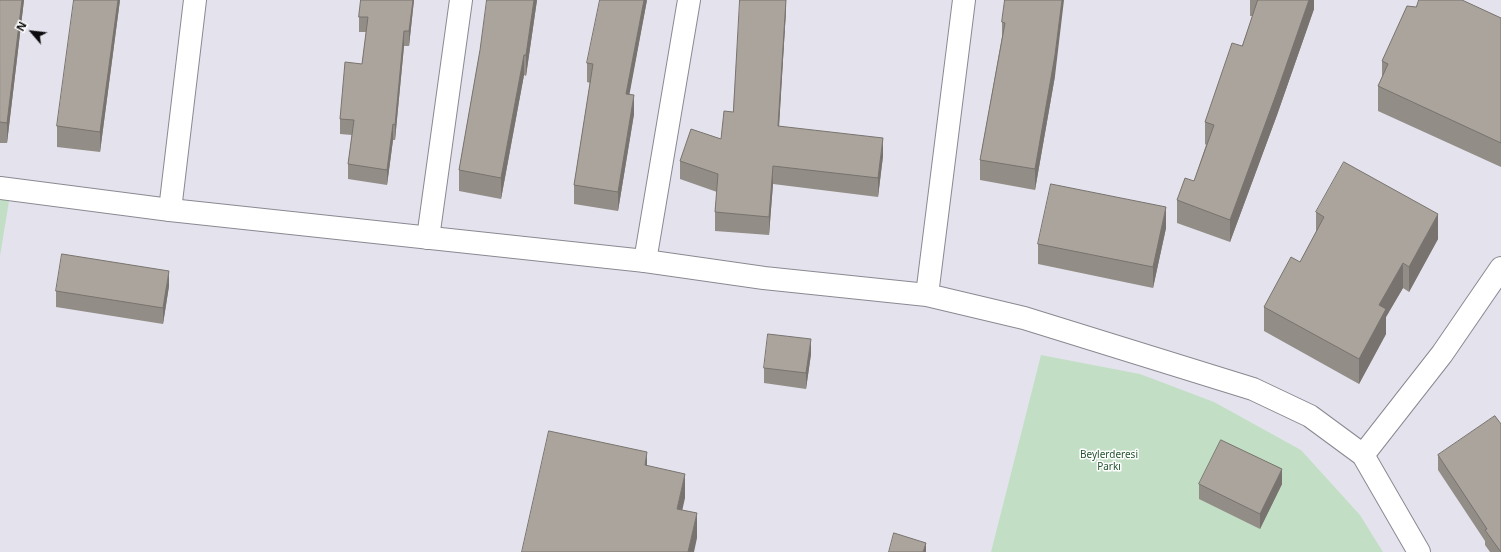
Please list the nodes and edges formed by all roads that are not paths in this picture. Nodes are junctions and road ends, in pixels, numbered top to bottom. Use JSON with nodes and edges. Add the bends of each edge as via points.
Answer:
{"nodes":[{"id":1,"x":195,"y":0,"type":"edge"},
{"id":2,"x":461,"y":0,"type":"edge"},
{"id":3,"x":689,"y":0,"type":"edge"},
{"id":4,"x":964,"y":0,"type":"edge"},
{"id":5,"x":0,"y":188,"type":"edge"},
{"id":6,"x":170,"y":210,"type":"junction"},
{"id":7,"x":428,"y":238,"type":"junction"},
{"id":8,"x":645,"y":261,"type":"junction"},
{"id":9,"x":1501,"y":268,"type":"edge"},
{"id":10,"x":927,"y":295,"type":"junction"},
{"id":11,"x":1362,"y":455,"type":"junction"},
{"id":12,"x":1420,"y":552,"type":"edge"}],
"edges":[{"from":1,"to":6,"type":"main road"},
{"from":2,"to":7,"type":"main road"},
{"from":3,"to":8,"type":"main road"},
{"from":4,"to":10,"type":"main road"},
{"from":5,"to":6,"type":"main road"},
{"from":6,"to":7,"type":"main road"},
{"from":7,"to":8,"type":"main road"},
{"from":8,"to":10,"type":"main road","via":[[764,278]]},
{"from":9,"to":11,"type":"main road","via":[[1442,354]]},
{"from":10,"to":11,"type":"main road","via":[[1024,318],[1253,389],[1310,416]]},
{"from":11,"to":12,"type":"main road"}]}
